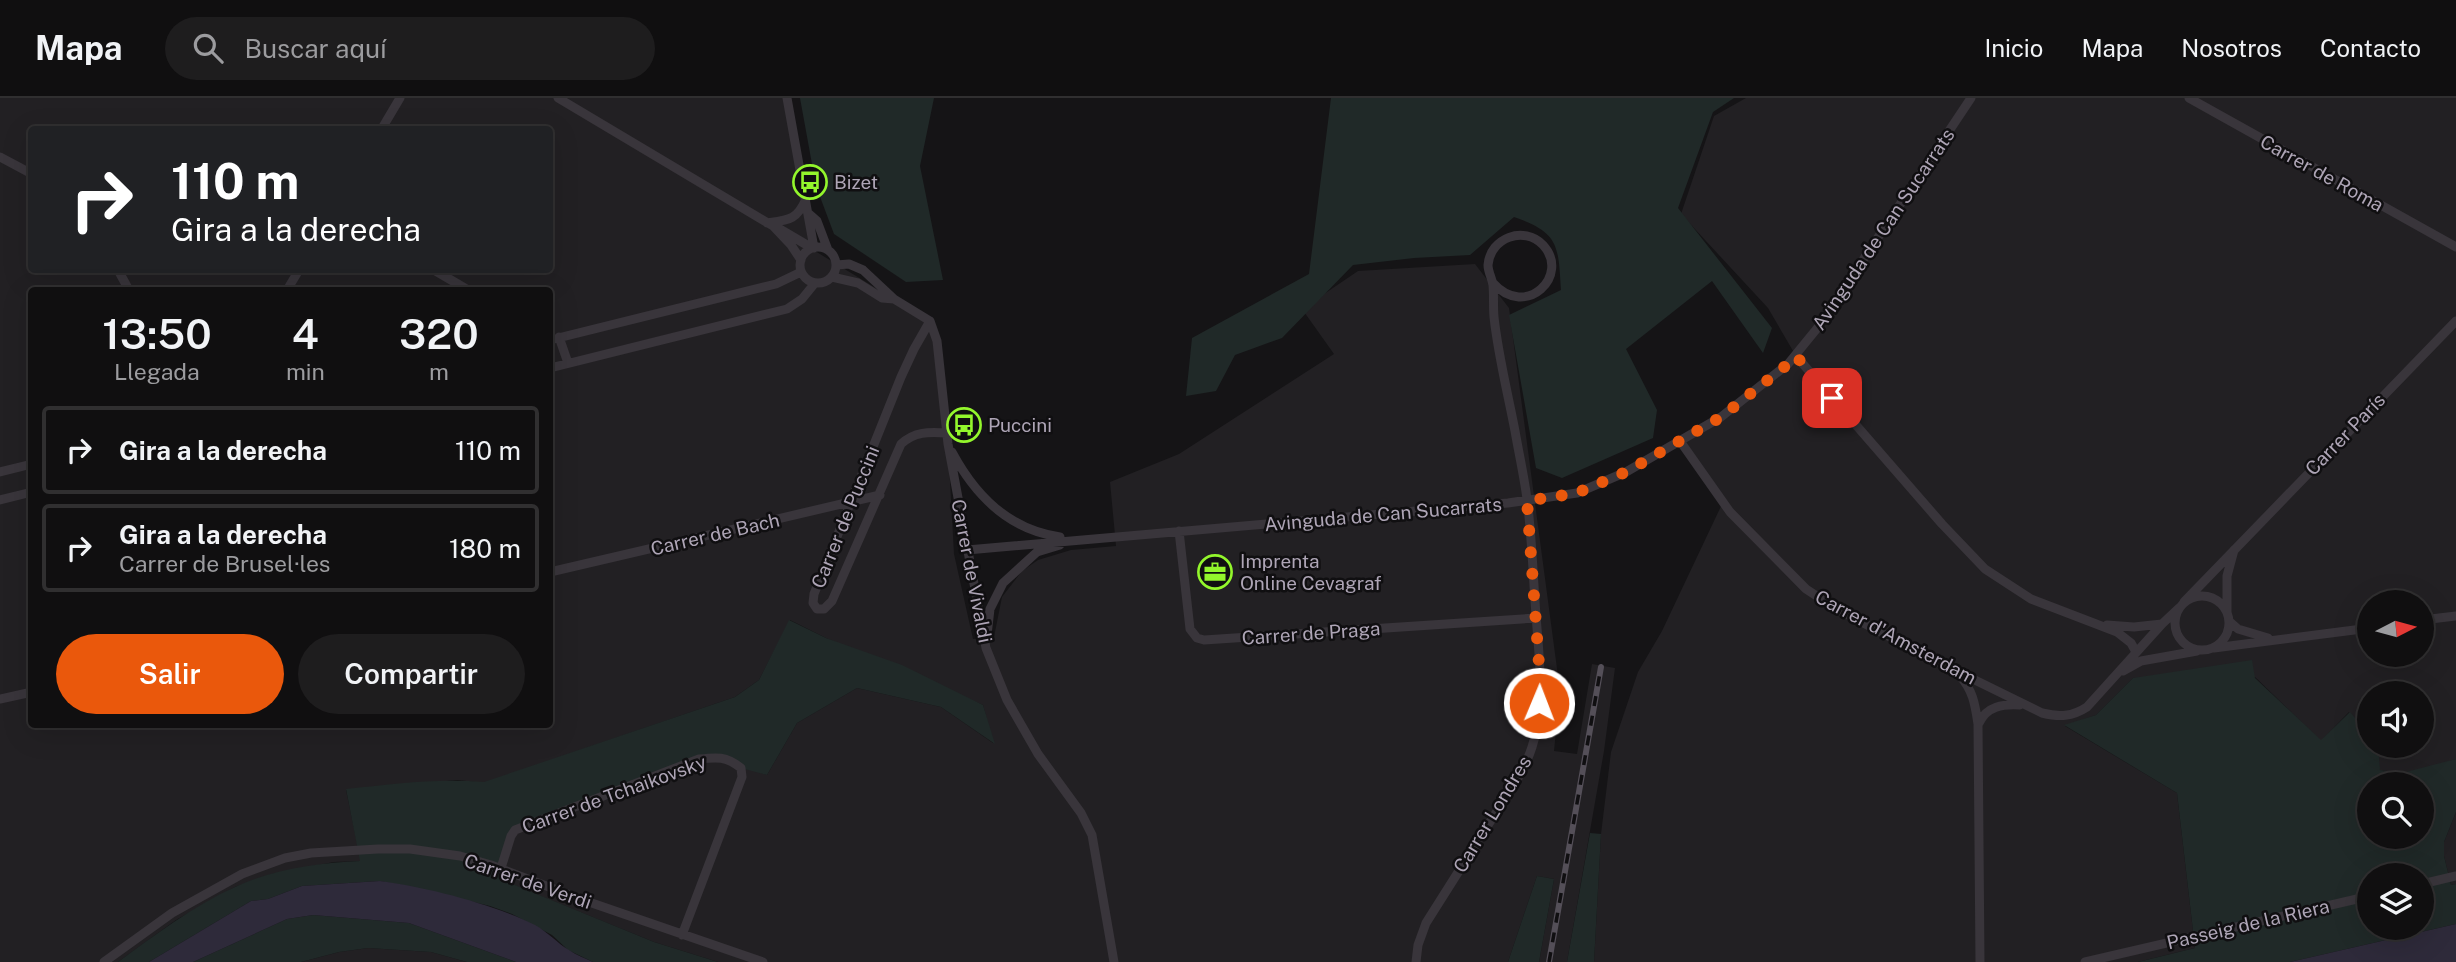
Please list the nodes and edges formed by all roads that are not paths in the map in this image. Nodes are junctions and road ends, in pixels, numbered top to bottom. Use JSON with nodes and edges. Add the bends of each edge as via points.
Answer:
{"nodes":[{"id":1,"x":400,"y":98,"type":"edge"},
{"id":2,"x":558,"y":98,"type":"edge"},
{"id":3,"x":787,"y":98,"type":"edge"},
{"id":4,"x":1971,"y":98,"type":"edge"},
{"id":5,"x":2189,"y":98,"type":"edge"},
{"id":6,"x":384,"y":126,"type":"edge"},
{"id":7,"x":0,"y":157,"type":"edge"},
{"id":8,"x":28,"y":172,"type":"edge"},
{"id":9,"x":806,"y":199,"type":"junction"},
{"id":10,"x":809,"y":214,"type":"junction"},
{"id":11,"x":770,"y":225,"type":"junction"},
{"id":12,"x":2456,"y":247,"type":"edge"},
{"id":13,"x":813,"y":248,"type":"junction"},
{"id":14,"x":828,"y":250,"type":"junction"},
{"id":15,"x":800,"y":260,"type":"junction"},
{"id":16,"x":836,"y":265,"type":"junction"},
{"id":17,"x":801,"y":272,"type":"junction"},
{"id":18,"x":440,"y":273,"type":"edge"},
{"id":19,"x":832,"y":276,"type":"junction"},
{"id":20,"x":815,"y":283,"type":"junction"},
{"id":21,"x":1493,"y":283,"type":"junction"},
{"id":22,"x":463,"y":287,"type":"edge"},
{"id":23,"x":894,"y":299,"type":"junction"},
{"id":24,"x":930,"y":321,"type":"junction"},
{"id":25,"x":2456,"y":321,"type":"edge"},
{"id":26,"x":553,"y":337,"type":"edge"},
{"id":27,"x":1796,"y":356,"type":"junction"},
{"id":28,"x":568,"y":362,"type":"junction"},
{"id":29,"x":553,"y":367,"type":"edge"},
{"id":30,"x":947,"y":433,"type":"junction"},
{"id":31,"x":1681,"y":441,"type":"junction"},
{"id":32,"x":948,"y":444,"type":"junction"},
{"id":33,"x":28,"y":465,"type":"edge"},
{"id":34,"x":0,"y":471,"type":"edge"},
{"id":35,"x":28,"y":493,"type":"edge"},
{"id":36,"x":880,"y":495,"type":"junction"},
{"id":37,"x":0,"y":500,"type":"edge"},
{"id":38,"x":1527,"y":501,"type":"junction"},
{"id":39,"x":851,"y":502,"type":"junction"},
{"id":40,"x":1179,"y":531,"type":"junction"},
{"id":41,"x":1079,"y":540,"type":"junction"},
{"id":42,"x":2235,"y":548,"type":"junction"},
{"id":43,"x":967,"y":550,"type":"junction"},
{"id":44,"x":553,"y":571,"type":"edge"},
{"id":45,"x":2182,"y":605,"type":"junction"},
{"id":46,"x":2456,"y":616,"type":"edge"},
{"id":47,"x":2228,"y":617,"type":"junction"},
{"id":48,"x":1536,"y":618,"type":"junction"},
{"id":49,"x":2434,"y":619,"type":"edge"},
{"id":50,"x":2099,"y":624,"type":"junction"},
{"id":51,"x":2161,"y":624,"type":"junction"},
{"id":52,"x":2357,"y":630,"type":"edge"},
{"id":53,"x":2280,"y":640,"type":"junction"},
{"id":54,"x":986,"y":648,"type":"junction"},
{"id":55,"x":2208,"y":649,"type":"junction"},
{"id":56,"x":2136,"y":652,"type":"junction"},
{"id":57,"x":1950,"y":668,"type":"junction"},
{"id":58,"x":2115,"y":674,"type":"junction"},
{"id":59,"x":28,"y":693,"type":"edge"},
{"id":60,"x":0,"y":699,"type":"edge"},
{"id":61,"x":2028,"y":706,"type":"junction"},
{"id":62,"x":1978,"y":724,"type":"junction"},
{"id":63,"x":501,"y":868,"type":"junction"},
{"id":64,"x":2456,"y":876,"type":"edge"},
{"id":65,"x":2434,"y":881,"type":"edge"},
{"id":66,"x":2357,"y":899,"type":"edge"},
{"id":67,"x":681,"y":935,"type":"junction"},
{"id":68,"x":104,"y":962,"type":"edge"},
{"id":69,"x":763,"y":962,"type":"edge"},
{"id":70,"x":1114,"y":962,"type":"edge"},
{"id":71,"x":1416,"y":962,"type":"edge"},
{"id":72,"x":1980,"y":962,"type":"edge"},
{"id":73,"x":2085,"y":962,"type":"edge"}],
"edges":[{"from":1,"to":6,"type":"street"},
{"from":2,"to":11,"type":"street"},
{"from":3,"to":9,"type":"street"},
{"from":4,"to":27,"type":"street","name":"Avinguda de Can Sucarrats"},
{"from":5,"to":12,"type":"street","name":"Carrer de Roma"},
{"from":7,"to":8,"type":"street"},
{"from":9,"to":10,"type":"street"},
{"from":9,"to":11,"type":"street","via":[[794,218]]},
{"from":10,"to":13,"type":"street"},
{"from":10,"to":14,"type":"street","via":[[817,221]]},
{"from":11,"to":13,"type":"street"},
{"from":11,"to":15,"type":"street"},
{"from":13,"to":14,"type":"street"},
{"from":13,"to":15,"type":"street"},
{"from":14,"to":16,"type":"street"},
{"from":15,"to":17,"type":"street"},
{"from":16,"to":19,"type":"street"},
{"from":16,"to":23,"type":"street","via":[[863,270]]},
{"from":17,"to":20,"type":"street"},
{"from":17,"to":26,"type":"street","via":[[776,284]]},
{"from":18,"to":22,"type":"street"},
{"from":19,"to":20,"type":"street"},
{"from":19,"to":23,"type":"street"},
{"from":20,"to":28,"type":"street","via":[[787,309]]},
{"from":21,"to":21,"type":"street","via":[[1500,292],[1516,298],[1537,293],[1551,273],[1545,247],[1530,236],[1517,234],[1503,240],[1488,262]]},
{"from":21,"to":38,"type":"street","name":"Carrer Londres","via":[[1494,317]]},
{"from":23,"to":24,"type":"street"},
{"from":24,"to":30,"type":"street","name":"Carrer de Vivaldi","via":[[937,341]]},
{"from":24,"to":39,"type":"street","name":"Carrer de Puccini","via":[[901,377]]},
{"from":25,"to":42,"type":"street","name":"Carrer París"},
{"from":26,"to":28,"type":"street"},
{"from":27,"to":31,"type":"street","name":"Avinguda de Can Sucarrats","via":[[1721,417]]},
{"from":27,"to":50,"type":"street","via":[[1985,569],[2031,599]]},
{"from":28,"to":29,"type":"street"},
{"from":30,"to":32,"type":"street","name":"Carrer de Vivaldi"},
{"from":30,"to":36,"type":"street","name":"Carrer de Puccini","via":[[909,436],[901,444]]},
{"from":31,"to":38,"type":"street","name":"Avinguda de Can Sucarrats","via":[[1602,484]]},
{"from":31,"to":57,"type":"street","name":"Carrer d'Amsterdam","via":[[1730,512],[1806,589]]},
{"from":32,"to":41,"type":"street","name":"Avinguda de Can Sucarrats","via":[[977,490],[1010,520],[1050,536]]},
{"from":32,"to":43,"type":"street","name":"Carrer de Vivaldi"},
{"from":33,"to":34,"type":"street"},
{"from":35,"to":37,"type":"street"},
{"from":36,"to":39,"type":"street","name":"Carrer de Bach"},
{"from":36,"to":39,"type":"street","name":"Carrer de Puccini","via":[[832,601],[817,609],[814,594]]},
{"from":38,"to":40,"type":"street","name":"Avinguda de Can Sucarrats"},
{"from":38,"to":48,"type":"street","name":"Carrer Londres"},
{"from":39,"to":44,"type":"street","name":"Carrer de Bach"},
{"from":40,"to":41,"type":"street","name":"Avinguda de Can Sucarrats"},
{"from":40,"to":48,"type":"street","name":"Carrer de Praga","via":[[1190,629],[1204,640]]},
{"from":41,"to":43,"type":"street","name":"Avinguda de Can Sucarrats"},
{"from":41,"to":54,"type":"street","name":"Avinguda de Can Sucarrats","via":[[1037,552],[1003,583],[990,609]]},
{"from":42,"to":45,"type":"street","name":"Carrer París"},
{"from":42,"to":47,"type":"street","via":[[2227,576]]},
{"from":43,"to":54,"type":"street","name":"Carrer de Vivaldi"},
{"from":45,"to":47,"type":"street","via":[[2192,597],[2208,596]]},
{"from":45,"to":51,"type":"street","name":"Carrer d'Amsterdam"},
{"from":45,"to":55,"type":"street","via":[[2175,625],[2181,640],[2195,649]]},
{"from":46,"to":49,"type":"street"},
{"from":47,"to":53,"type":"street","via":[[2238,629]]},
{"from":47,"to":55,"type":"street","via":[[2225,637]]},
{"from":48,"to":71,"type":"street","name":"Carrer Londres","via":[[1540,678],[1538,727],[1531,749],[1516,782],[1426,923]]},
{"from":50,"to":51,"type":"street"},
{"from":50,"to":56,"type":"street","via":[[2125,637]]},
{"from":51,"to":56,"type":"street","name":"Carrer d'Amsterdam"},
{"from":52,"to":53,"type":"street","name":"Carrer d'Amsterdam"},
{"from":53,"to":55,"type":"street","name":"Carrer d'Amsterdam"},
{"from":54,"to":70,"type":"street","name":"Carrer de Vivaldi","via":[[1007,700],[1092,835]]},
{"from":55,"to":58,"type":"street","name":"Carrer d'Amsterdam","via":[[2141,661]]},
{"from":56,"to":58,"type":"street","name":"Carrer d'Amsterdam"},
{"from":57,"to":61,"type":"street","name":"Carrer d'Amsterdam"},
{"from":57,"to":62,"type":"street","via":[[1969,686]]},
{"from":58,"to":61,"type":"street","name":"Carrer d'Amsterdam","via":[[2078,713],[2058,717]]},
{"from":59,"to":60,"type":"street"},
{"from":61,"to":62,"type":"street","via":[[1993,708]]},
{"from":62,"to":72,"type":"street"},
{"from":63,"to":67,"type":"street","name":"Carrer de Verdi"},
{"from":63,"to":67,"type":"street","name":"Carrer de Tchaikovsky","via":[[515,830],[699,759],[730,760],[741,768],[742,778]]},
{"from":63,"to":68,"type":"street","name":"Carrer de Verdi","via":[[410,849],[285,858],[223,882]]},
{"from":64,"to":65,"type":"street"},
{"from":66,"to":73,"type":"street","name":"Passeig de la Riera"},
{"from":67,"to":69,"type":"street","name":"Carrer de Verdi"}]}
